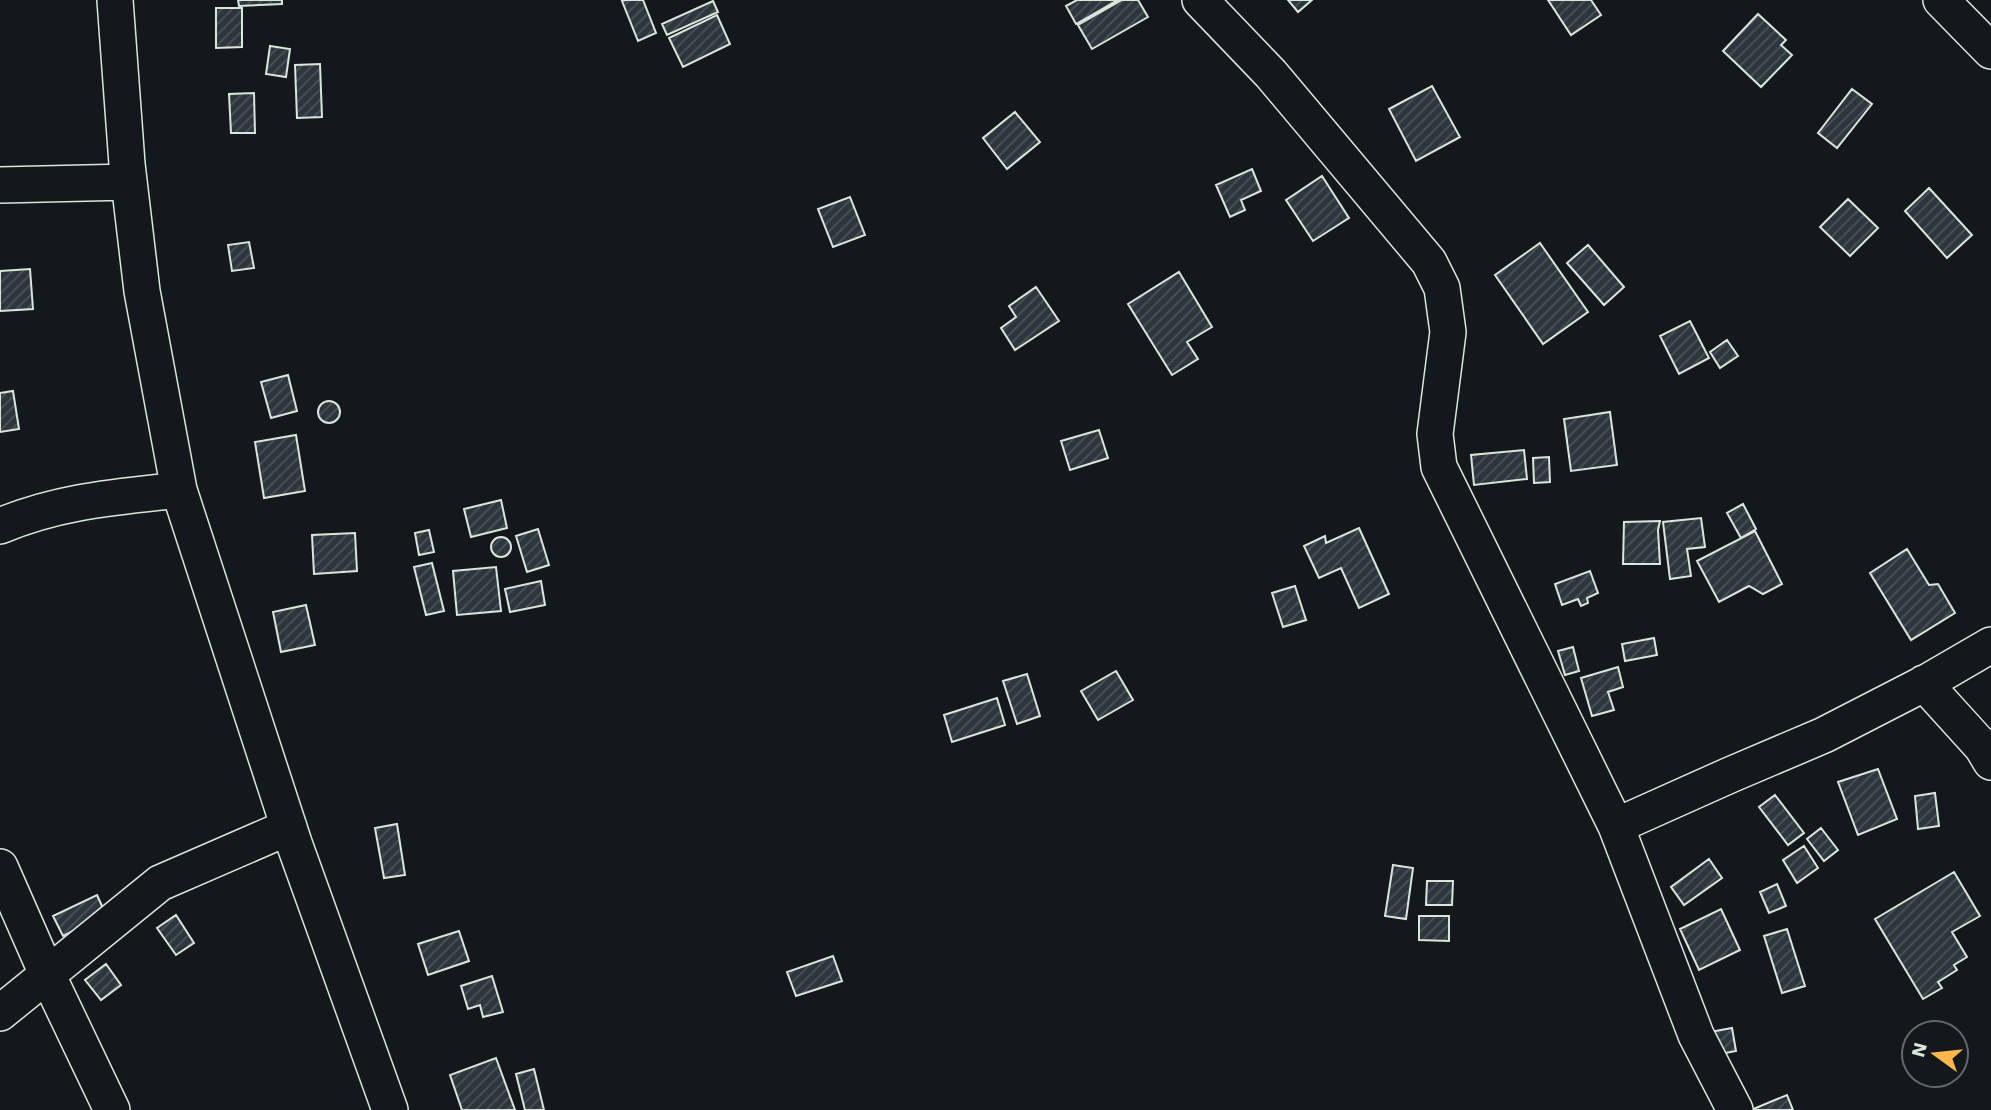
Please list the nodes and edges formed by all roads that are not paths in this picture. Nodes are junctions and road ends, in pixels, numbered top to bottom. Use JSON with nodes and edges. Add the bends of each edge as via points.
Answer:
{"nodes":[{"id":1,"x":115,"y":0,"type":"edge"},
{"id":2,"x":1200,"y":0,"type":"edge"},
{"id":3,"x":1941,"y":0,"type":"edge"},
{"id":4,"x":1991,"y":51,"type":"edge"},
{"id":5,"x":129,"y":182,"type":"junction"},
{"id":6,"x":0,"y":185,"type":"edge"},
{"id":7,"x":179,"y":490,"type":"junction"},
{"id":8,"x":0,"y":526,"type":"edge"},
{"id":9,"x":1991,"y":645,"type":"edge"},
{"id":10,"x":1924,"y":683,"type":"junction"},
{"id":11,"x":1991,"y":762,"type":"edge"},
{"id":12,"x":1616,"y":826,"type":"junction"},
{"id":13,"x":289,"y":827,"type":"junction"},
{"id":14,"x":0,"y":867,"type":"edge"},
{"id":15,"x":47,"y":974,"type":"junction"},
{"id":16,"x":0,"y":1013,"type":"edge"},
{"id":17,"x":113,"y":1110,"type":"edge"},
{"id":18,"x":390,"y":1110,"type":"edge"},
{"id":19,"x":1735,"y":1110,"type":"edge"}],
"edges":[{"from":1,"to":5,"type":"street"},
{"from":2,"to":12,"type":"street","via":[[1271,74],[1429,262],[1442,288],[1448,332],[1435,434],[1439,467]]},
{"from":3,"to":4,"type":"street"},
{"from":5,"to":6,"type":"street"},
{"from":5,"to":7,"type":"street","via":[[142,291]]},
{"from":7,"to":8,"type":"street","via":[[90,500],[31,513]]},
{"from":7,"to":13,"type":"street"},
{"from":9,"to":10,"type":"street"},
{"from":10,"to":11,"type":"street"},
{"from":10,"to":12,"type":"street","via":[[1824,735]]},
{"from":12,"to":19,"type":"street","via":[[1696,1035]]},
{"from":13,"to":15,"type":"street","via":[[160,883]]},
{"from":13,"to":18,"type":"street"},
{"from":14,"to":15,"type":"street"},
{"from":15,"to":16,"type":"street"},
{"from":15,"to":17,"type":"street"}]}
